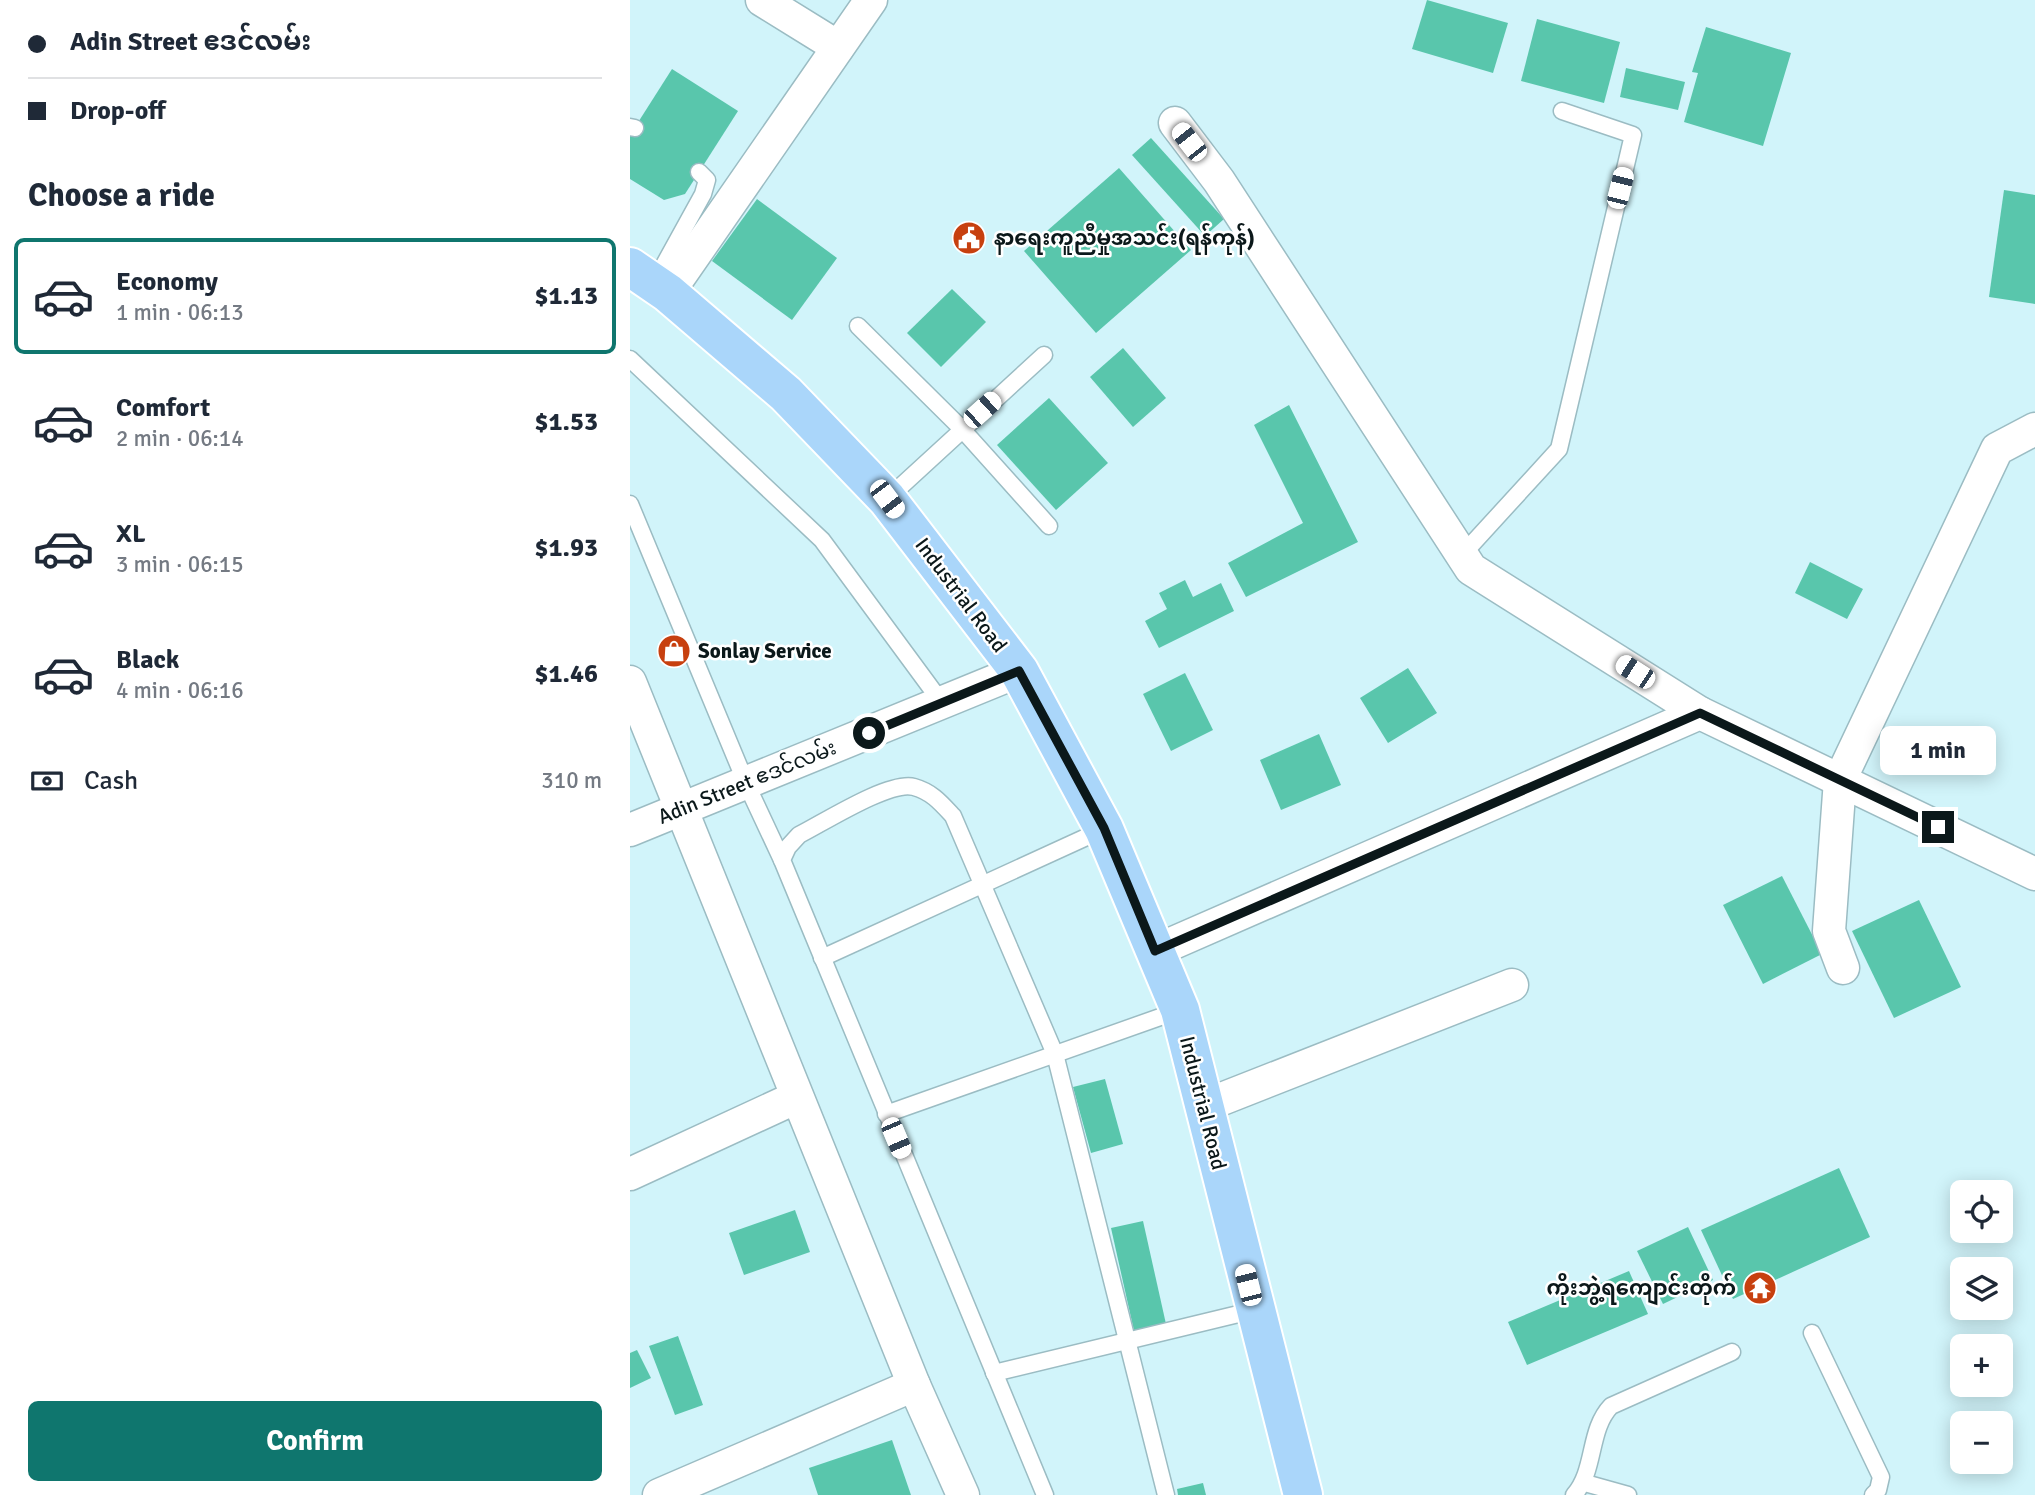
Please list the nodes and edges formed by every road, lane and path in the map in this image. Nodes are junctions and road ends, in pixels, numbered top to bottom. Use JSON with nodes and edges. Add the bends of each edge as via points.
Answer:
{"nodes":[{"id":1,"x":762,"y":0,"type":"edge"},
{"id":2,"x":871,"y":0,"type":"edge"},
{"id":3,"x":838,"y":47,"type":"junction"},
{"id":4,"x":1562,"y":111,"type":"dead end"},
{"id":5,"x":1175,"y":123,"type":"dead end"},
{"id":6,"x":699,"y":172,"type":"dead end"},
{"id":7,"x":651,"y":281,"type":"edge"},
{"id":8,"x":858,"y":326,"type":"dead end"},
{"id":9,"x":1044,"y":355,"type":"dead end"},
{"id":10,"x":630,"y":359,"type":"edge"},
{"id":11,"x":961,"y":428,"type":"junction"},
{"id":12,"x":2035,"y":429,"type":"edge"},
{"id":13,"x":887,"y":499,"type":"junction"},
{"id":14,"x":630,"y":504,"type":"edge"},
{"id":15,"x":1049,"y":526,"type":"dead end"},
{"id":16,"x":1462,"y":555,"type":"junction"},
{"id":17,"x":1019,"y":671,"type":"junction"},
{"id":18,"x":630,"y":682,"type":"edge"},
{"id":19,"x":942,"y":702,"type":"junction"},
{"id":20,"x":1700,"y":713,"type":"junction"},
{"id":21,"x":1840,"y":780,"type":"junction"},
{"id":22,"x":746,"y":783,"type":"junction"},
{"id":23,"x":680,"y":810,"type":"junction"},
{"id":24,"x":1104,"y":828,"type":"junction"},
{"id":25,"x":630,"y":830,"type":"edge"},
{"id":26,"x":782,"y":860,"type":"junction"},
{"id":27,"x":2035,"y":874,"type":"edge"},
{"id":28,"x":983,"y":884,"type":"junction"},
{"id":29,"x":1155,"y":951,"type":"junction"},
{"id":30,"x":822,"y":958,"type":"junction"},
{"id":31,"x":1843,"y":968,"type":"dead end"},
{"id":32,"x":1512,"y":985,"type":"dead end"},
{"id":33,"x":1180,"y":1010,"type":"junction"},
{"id":34,"x":1055,"y":1054,"type":"junction"},
{"id":35,"x":797,"y":1097,"type":"junction"},
{"id":36,"x":1204,"y":1105,"type":"junction"},
{"id":37,"x":887,"y":1114,"type":"junction"},
{"id":38,"x":630,"y":1174,"type":"edge"},
{"id":39,"x":1255,"y":1310,"type":"junction"},
{"id":40,"x":1812,"y":1333,"type":"dead end"},
{"id":41,"x":1128,"y":1341,"type":"junction"},
{"id":42,"x":1732,"y":1352,"type":"dead end"},
{"id":43,"x":994,"y":1373,"type":"junction"},
{"id":44,"x":914,"y":1385,"type":"junction"},
{"id":45,"x":1579,"y":1489,"type":"edge"},
{"id":46,"x":659,"y":1495,"type":"edge"},
{"id":47,"x":962,"y":1495,"type":"edge"},
{"id":48,"x":1045,"y":1495,"type":"edge"},
{"id":49,"x":1166,"y":1495,"type":"edge"},
{"id":50,"x":1303,"y":1495,"type":"edge"},
{"id":51,"x":1628,"y":1495,"type":"edge"},
{"id":52,"x":1873,"y":1495,"type":"edge"}],
"edges":[{"from":1,"to":3,"type":"street"},
{"from":2,"to":3,"type":"street"},
{"from":3,"to":7,"type":"street"},
{"from":4,"to":16,"type":"lane","via":[[1633,135],[1559,449]]},
{"from":5,"to":16,"type":"street","via":[[1219,181]]},
{"from":6,"to":7,"type":"lane","via":[[707,180],[703,194]]},
{"from":7,"to":13,"type":"main road","name":"Industrial Road","via":[[786,394]]},
{"from":8,"to":11,"type":"lane"},
{"from":9,"to":11,"type":"lane"},
{"from":10,"to":19,"type":"lane","via":[[822,540]]},
{"from":11,"to":13,"type":"lane"},
{"from":11,"to":15,"type":"lane"},
{"from":12,"to":21,"type":"street","via":[[1997,449]]},
{"from":13,"to":17,"type":"main road","name":"Industrial Road"},
{"from":14,"to":22,"type":"lane"},
{"from":16,"to":20,"type":"street","via":[[1471,569]]},
{"from":17,"to":19,"type":"street","name":"Adin Street ဧဒင်လမ်း"},
{"from":17,"to":24,"type":"main road","name":"Industrial Road"},
{"from":18,"to":23,"type":"street"},
{"from":19,"to":22,"type":"street","name":"Adin Street ဧဒင်လမ်း"},
{"from":20,"to":21,"type":"street"},
{"from":20,"to":29,"type":"street"},
{"from":21,"to":27,"type":"street"},
{"from":21,"to":31,"type":"street","via":[[1829,931]]},
{"from":22,"to":23,"type":"street","name":"Adin Street ဧဒင်လမ်း"},
{"from":22,"to":26,"type":"lane"},
{"from":23,"to":25,"type":"street","name":"Adin Street ဧဒင်လမ်း"},
{"from":23,"to":35,"type":"street"},
{"from":24,"to":28,"type":"lane"},
{"from":24,"to":29,"type":"main road","name":"Industrial Road"},
{"from":26,"to":28,"type":"lane","via":[[799,835],[888,790],[912,786],[934,795],[953,816]]},
{"from":26,"to":30,"type":"lane"},
{"from":28,"to":30,"type":"lane"},
{"from":28,"to":34,"type":"lane"},
{"from":29,"to":33,"type":"main road","name":"Industrial Road"},
{"from":30,"to":37,"type":"lane"},
{"from":32,"to":36,"type":"street"},
{"from":33,"to":34,"type":"lane"},
{"from":33,"to":36,"type":"main road","name":"Industrial Road"},
{"from":34,"to":37,"type":"lane"},
{"from":34,"to":41,"type":"lane"},
{"from":35,"to":38,"type":"street"},
{"from":35,"to":44,"type":"street"},
{"from":36,"to":39,"type":"main road","name":"Industrial Road"},
{"from":37,"to":43,"type":"lane"},
{"from":39,"to":41,"type":"lane"},
{"from":39,"to":50,"type":"main road","name":"Industrial Road"},
{"from":40,"to":52,"type":"lane","via":[[1881,1477]]},
{"from":41,"to":43,"type":"lane"},
{"from":41,"to":49,"type":"lane"},
{"from":42,"to":45,"type":"lane","via":[[1611,1406],[1601,1417]]},
{"from":43,"to":48,"type":"lane"},
{"from":44,"to":46,"type":"street"},
{"from":44,"to":47,"type":"street"},
{"from":45,"to":51,"type":"lane"}]}
